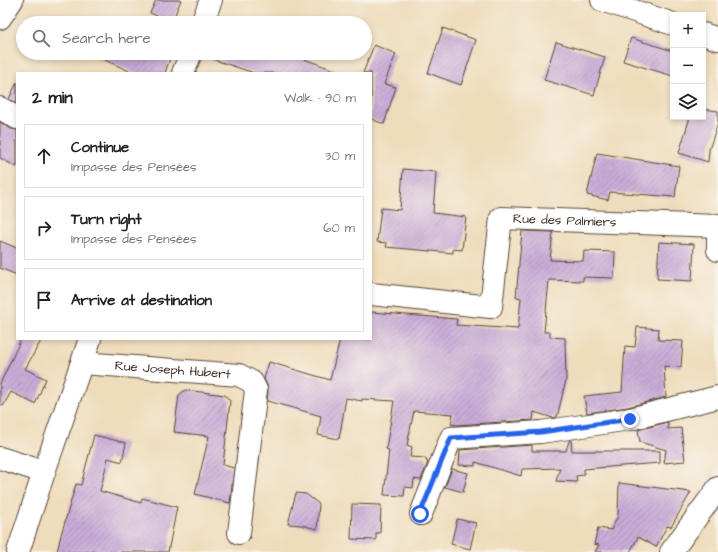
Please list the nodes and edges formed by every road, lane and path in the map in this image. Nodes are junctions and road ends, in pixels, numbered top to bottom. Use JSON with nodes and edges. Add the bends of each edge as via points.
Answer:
{"nodes":[{"id":1,"x":12,"y":0,"type":"edge"},
{"id":2,"x":211,"y":0,"type":"edge"},
{"id":3,"x":602,"y":0,"type":"edge"},
{"id":4,"x":205,"y":16,"type":"edge"},
{"id":5,"x":0,"y":18,"type":"edge"},
{"id":6,"x":670,"y":23,"type":"edge"},
{"id":7,"x":706,"y":35,"type":"edge"},
{"id":8,"x":718,"y":39,"type":"edge"},
{"id":9,"x":188,"y":60,"type":"edge"},
{"id":10,"x":183,"y":72,"type":"edge"},
{"id":11,"x":0,"y":108,"type":"edge"},
{"id":12,"x":16,"y":117,"type":"edge"},
{"id":13,"x":718,"y":226,"type":"edge"},
{"id":14,"x":718,"y":250,"type":"edge"},
{"id":15,"x":372,"y":294,"type":"edge"},
{"id":16,"x":90,"y":340,"type":"edge"},
{"id":17,"x":82,"y":363,"type":"junction"},
{"id":18,"x":718,"y":397,"type":"edge"},
{"id":19,"x":0,"y":458,"type":"edge"},
{"id":20,"x":44,"y":472,"type":"junction"},
{"id":21,"x":718,"y":488,"type":"edge"},
{"id":22,"x":420,"y":514,"type":"dead end"},
{"id":23,"x":239,"y":533,"type":"dead end"},
{"id":24,"x":18,"y":552,"type":"edge"},
{"id":25,"x":671,"y":552,"type":"edge"}],
"edges":[{"from":1,"to":5,"type":"street"},
{"from":2,"to":4,"type":"street"},
{"from":3,"to":6,"type":"street"},
{"from":7,"to":8,"type":"street"},
{"from":9,"to":10,"type":"street"},
{"from":11,"to":12,"type":"street"},
{"from":13,"to":14,"type":"street"},
{"from":13,"to":15,"type":"street","name":"Rue des Palmiers","via":[[501,218],[491,307]]},
{"from":16,"to":17,"type":"street"},
{"from":17,"to":20,"type":"street"},
{"from":17,"to":23,"type":"street","name":"Rue Joseph Hubert","via":[[239,375],[252,382],[256,390]]},
{"from":18,"to":22,"type":"street","via":[[630,419],[541,432],[451,438]]},
{"from":19,"to":20,"type":"street"},
{"from":20,"to":24,"type":"street"},
{"from":21,"to":25,"type":"street"}]}
